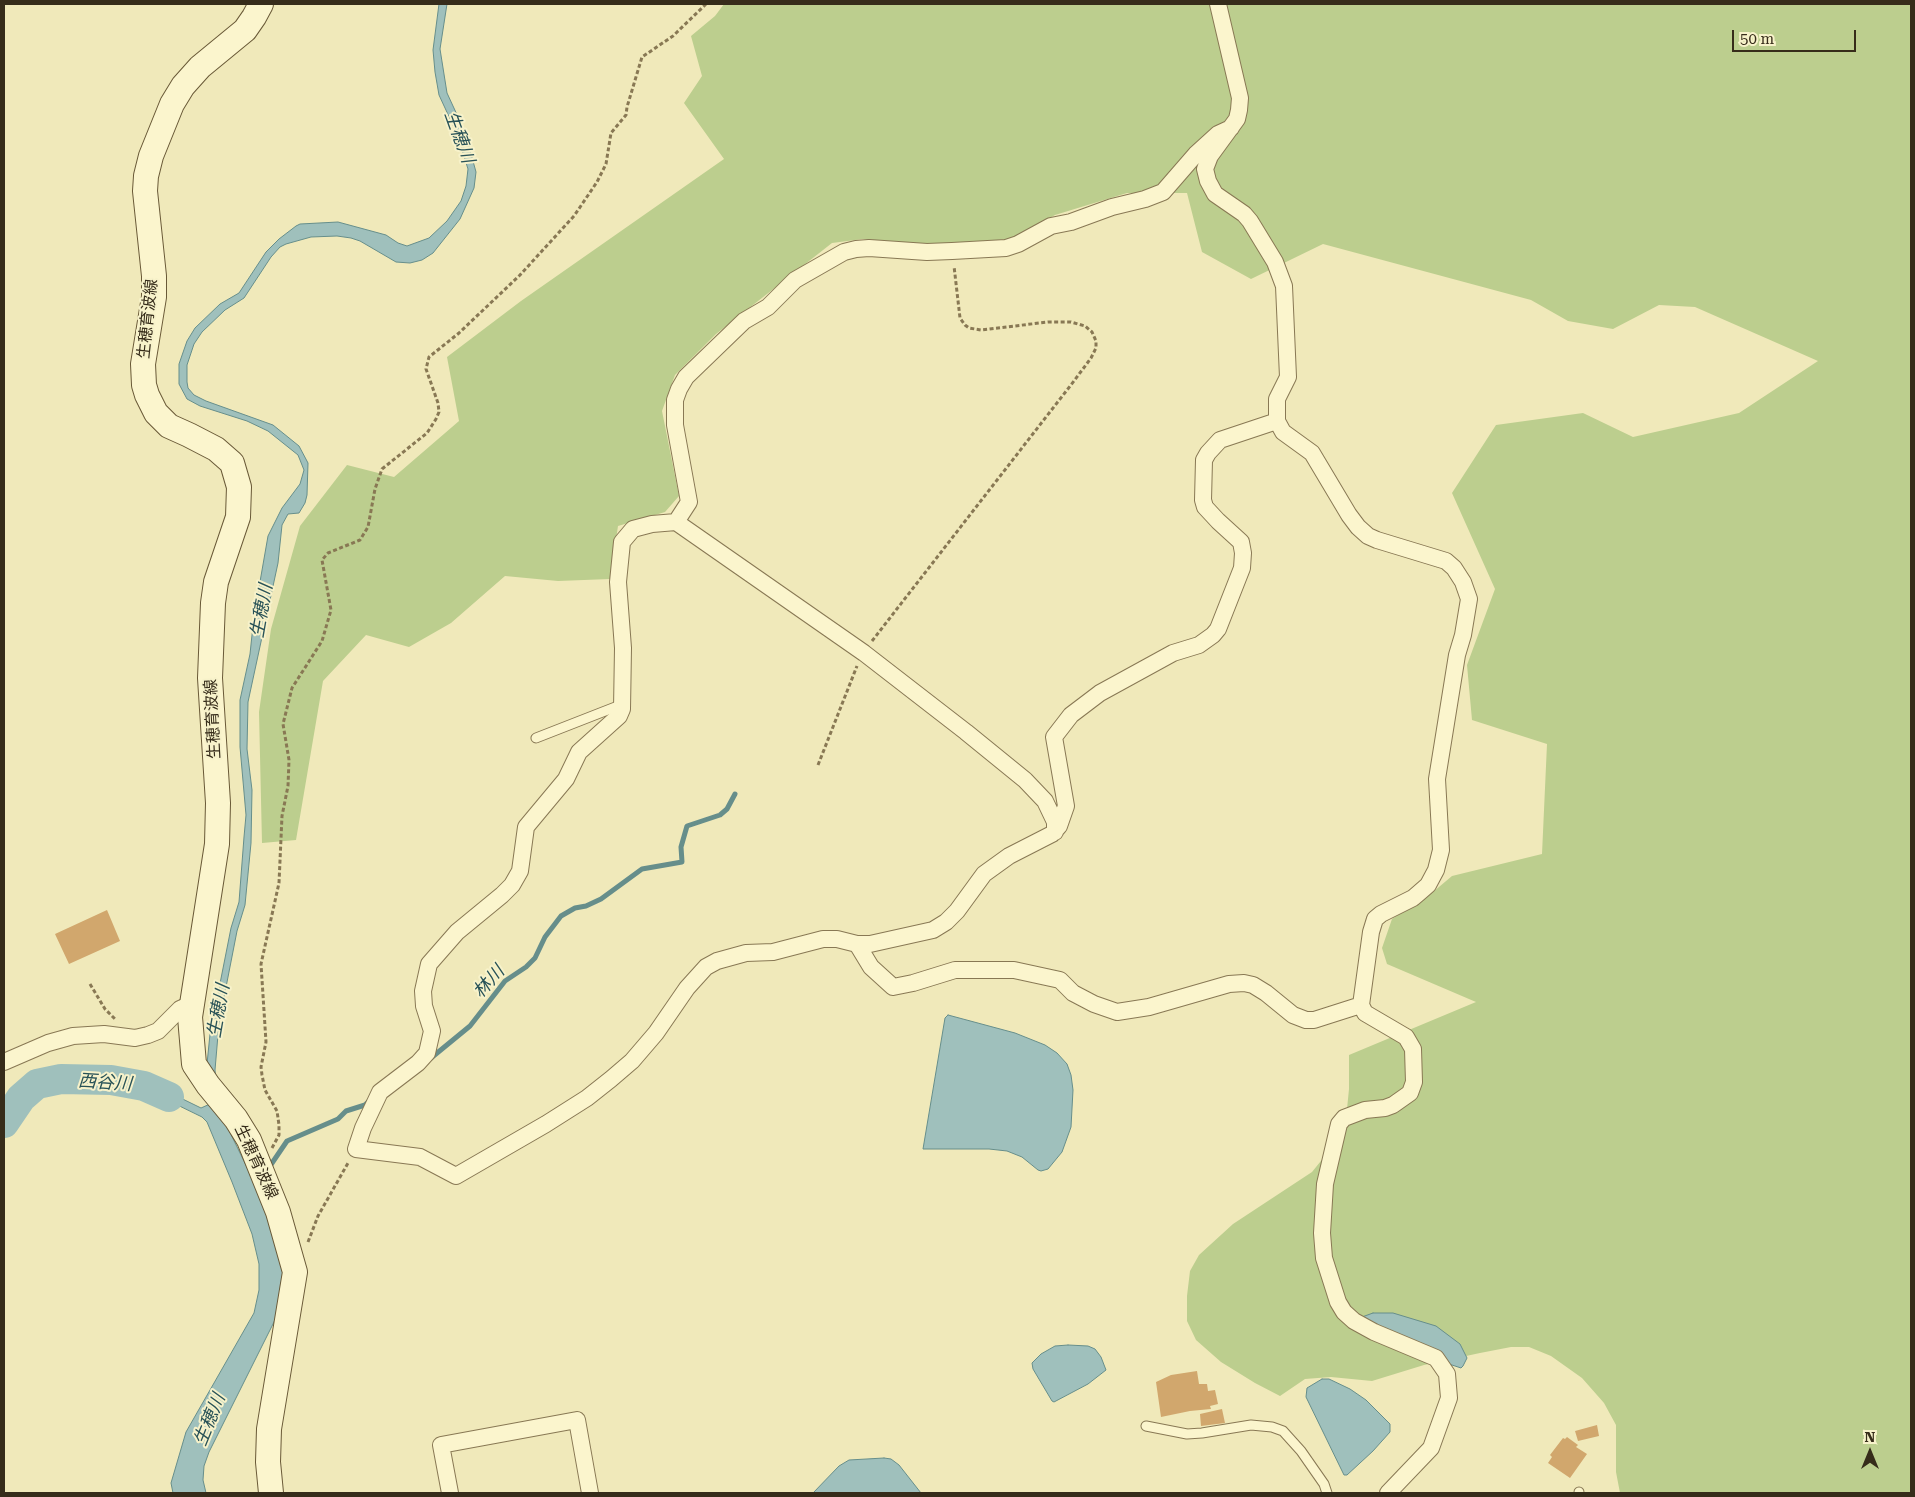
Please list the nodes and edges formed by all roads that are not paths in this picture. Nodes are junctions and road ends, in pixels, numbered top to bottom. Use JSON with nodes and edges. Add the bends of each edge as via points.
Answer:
{"nodes":[{"id":1,"x":261,"y":4,"type":"edge"},
{"id":2,"x":1218,"y":4,"type":"edge"},
{"id":3,"x":1231,"y":128,"type":"junction"},
{"id":4,"x":1276,"y":421,"type":"junction"},
{"id":5,"x":676,"y":522,"type":"junction"},
{"id":6,"x":623,"y":704,"type":"junction"},
{"id":7,"x":536,"y":738,"type":"dead end"},
{"id":8,"x":1055,"y":832,"type":"junction"},
{"id":9,"x":857,"y":944,"type":"junction"},
{"id":10,"x":191,"y":1004,"type":"junction"},
{"id":11,"x":1361,"y":1005,"type":"junction"},
{"id":12,"x":4,"y":1062,"type":"edge"},
{"id":13,"x":1146,"y":1426,"type":"dead end"},
{"id":14,"x":271,"y":1493,"type":"edge"},
{"id":15,"x":450,"y":1493,"type":"edge"},
{"id":16,"x":590,"y":1493,"type":"edge"},
{"id":17,"x":1327,"y":1493,"type":"edge"},
{"id":18,"x":1388,"y":1493,"type":"edge"}],
"edges":[{"from":1,"to":10,"type":"main road","name":"生穂育波線","via":[[245,30],[200,67],[183,86],[172,104],[146,176],[154,297],[143,364],[144,385],[156,413],[169,426],[216,449],[232,463],[239,488],[238,517],[216,582],[213,603],[210,678],[218,803],[217,844]]},
{"from":2,"to":3,"type":"street","via":[[1240,98],[1237,119]]},
{"from":3,"to":4,"type":"street","via":[[1210,156],[1205,169],[1216,194],[1250,221],[1275,262],[1284,286],[1288,377],[1277,399]]},
{"from":3,"to":5,"type":"street","via":[[1218,134],[1196,154],[1163,192],[1051,226],[1018,244],[1006,248],[927,252],[856,249],[844,252],[795,280],[768,307],[744,321],[726,337],[686,377],[679,389],[675,400],[675,425],[689,502]]},
{"from":4,"to":8,"type":"street","via":[[1220,440],[1204,460],[1205,507],[1243,547],[1242,568],[1218,629],[1199,644],[1173,653],[1100,693],[1071,715],[1057,732],[1054,737],[1066,806]]},
{"from":4,"to":11,"type":"street","via":[[1283,432],[1312,452],[1349,515],[1368,536],[1446,561],[1463,582],[1469,599],[1438,779],[1441,850],[1436,870],[1428,885],[1413,898],[1375,919]]},
{"from":5,"to":6,"type":"street","via":[[632,529],[622,542],[618,582]]},
{"from":5,"to":8,"type":"street","via":[[864,653],[1025,780],[1045,801],[1055,822]]},
{"from":6,"to":7,"type":"lane"},
{"from":6,"to":9,"type":"street","via":[[619,716],[579,752],[566,778],[526,827],[520,871],[512,885],[457,932],[429,964],[423,991],[432,1031],[427,1053],[379,1096],[356,1149],[420,1157],[456,1176],[546,1124],[611,1079],[656,1033],[686,988],[706,967],[729,957],[773,952],[823,939]]},
{"from":8,"to":9,"type":"street","via":[[984,874],[957,911],[933,930]]},
{"from":9,"to":11,"type":"street","via":[[871,967],[894,987],[954,970],[1014,970],[1060,980],[1073,993],[1117,1012],[1244,983],[1260,990],[1292,1015],[1306,1020]]},
{"from":10,"to":12,"type":"street","via":[[180,1009],[158,1031],[148,1035],[73,1036]]},
{"from":10,"to":14,"type":"main road","name":"生穂育波線","via":[[192,1057],[196,1069],[243,1130],[278,1212],[296,1272],[269,1429]]},
{"from":11,"to":18,"type":"street","via":[[1365,1013],[1406,1037],[1413,1049],[1414,1082],[1410,1093],[1394,1105],[1355,1112],[1339,1124],[1325,1184],[1324,1258],[1344,1312],[1374,1332],[1436,1358],[1447,1374],[1449,1391],[1431,1448]]},
{"from":13,"to":17,"type":"lane","via":[[1187,1434],[1251,1425],[1272,1427],[1283,1432],[1301,1451]]},
{"from":15,"to":16,"type":"street","via":[[441,1445],[577,1420]]}]}
